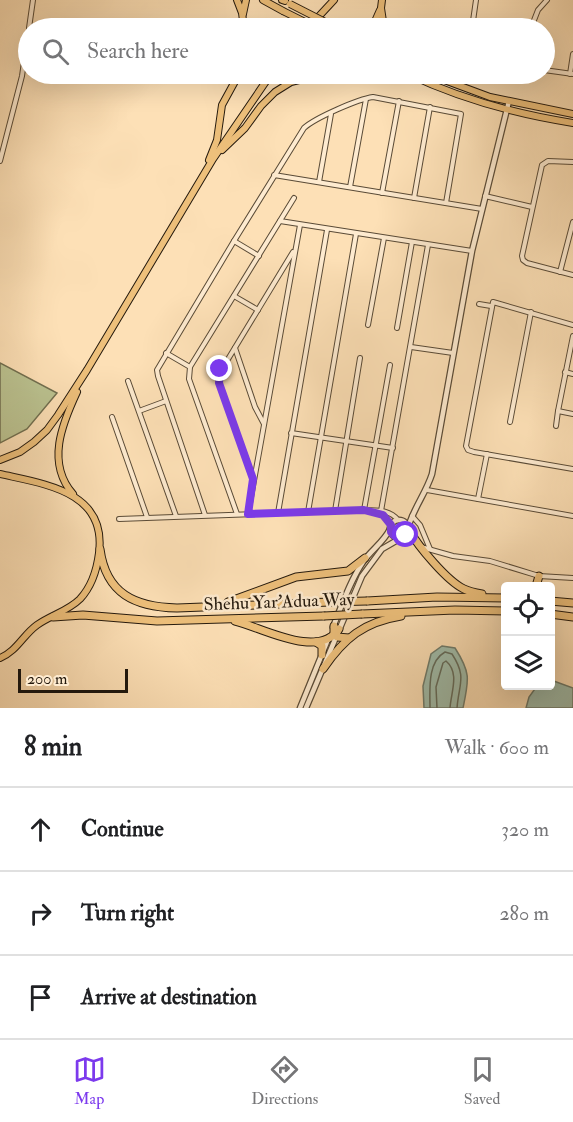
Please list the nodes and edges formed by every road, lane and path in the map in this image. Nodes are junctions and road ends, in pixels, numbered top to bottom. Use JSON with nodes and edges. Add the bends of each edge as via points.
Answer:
{"nodes":[{"id":1,"x":33,"y":0,"type":"edge"},
{"id":2,"x":237,"y":0,"type":"edge"},
{"id":3,"x":246,"y":0,"type":"edge"},
{"id":4,"x":262,"y":0,"type":"edge"},
{"id":5,"x":334,"y":0,"type":"edge"},
{"id":6,"x":382,"y":0,"type":"edge"},
{"id":7,"x":476,"y":0,"type":"edge"},
{"id":8,"x":547,"y":0,"type":"edge"},
{"id":9,"x":285,"y":1,"type":"edge"},
{"id":10,"x":381,"y":8,"type":"junction"},
{"id":11,"x":30,"y":18,"type":"edge"},
{"id":12,"x":242,"y":18,"type":"edge"},
{"id":13,"x":243,"y":18,"type":"edge"},
{"id":14,"x":297,"y":18,"type":"edge"},
{"id":15,"x":317,"y":18,"type":"edge"},
{"id":16,"x":318,"y":18,"type":"edge"},
{"id":17,"x":376,"y":18,"type":"edge"},
{"id":18,"x":382,"y":18,"type":"edge"},
{"id":19,"x":473,"y":18,"type":"edge"},
{"id":20,"x":535,"y":18,"type":"edge"},
{"id":21,"x":573,"y":54,"type":"edge"},
{"id":22,"x":555,"y":72,"type":"edge"},
{"id":23,"x":572,"y":74,"type":"edge"},
{"id":24,"x":20,"y":84,"type":"edge"},
{"id":25,"x":234,"y":84,"type":"edge"},
{"id":26,"x":264,"y":84,"type":"edge"},
{"id":27,"x":288,"y":84,"type":"edge"},
{"id":28,"x":432,"y":84,"type":"edge"},
{"id":29,"x":454,"y":84,"type":"edge"},
{"id":30,"x":366,"y":98,"type":"junction"},
{"id":31,"x":399,"y":101,"type":"junction"},
{"id":32,"x":509,"y":101,"type":"junction"},
{"id":33,"x":430,"y":107,"type":"junction"},
{"id":34,"x":507,"y":111,"type":"junction"},
{"id":35,"x":331,"y":113,"type":"junction"},
{"id":36,"x":573,"y":114,"type":"edge"},
{"id":37,"x":573,"y":123,"type":"edge"},
{"id":38,"x":213,"y":159,"type":"junction"},
{"id":39,"x":0,"y":161,"type":"edge"},
{"id":40,"x":573,"y":162,"type":"edge"},
{"id":41,"x":274,"y":175,"type":"junction"},
{"id":42,"x":319,"y":182,"type":"junction"},
{"id":43,"x":197,"y":186,"type":"junction"},
{"id":44,"x":350,"y":187,"type":"junction"},
{"id":45,"x":382,"y":193,"type":"junction"},
{"id":46,"x":484,"y":196,"type":"junction"},
{"id":47,"x":294,"y":198,"type":"dead end"},
{"id":48,"x":414,"y":198,"type":"junction"},
{"id":49,"x":446,"y":203,"type":"junction"},
{"id":50,"x":532,"y":207,"type":"junction"},
{"id":51,"x":482,"y":209,"type":"junction"},
{"id":52,"x":280,"y":221,"type":"junction"},
{"id":53,"x":573,"y":222,"type":"edge"},
{"id":54,"x":300,"y":225,"type":"junction"},
{"id":55,"x":327,"y":230,"type":"junction"},
{"id":56,"x":572,"y":231,"type":"edge"},
{"id":57,"x":356,"y":234,"type":"junction"},
{"id":58,"x":384,"y":238,"type":"junction"},
{"id":59,"x":234,"y":241,"type":"junction"},
{"id":60,"x":412,"y":242,"type":"junction"},
{"id":61,"x":428,"y":245,"type":"junction"},
{"id":62,"x":295,"y":249,"type":"junction"},
{"id":63,"x":472,"y":251,"type":"junction"},
{"id":64,"x":259,"y":256,"type":"junction"},
{"id":65,"x":561,"y":272,"type":"junction"},
{"id":66,"x":573,"y":275,"type":"edge"},
{"id":67,"x":234,"y":296,"type":"junction"},
{"id":68,"x":479,"y":304,"type":"dead end"},
{"id":69,"x":491,"y":306,"type":"junction"},
{"id":70,"x":258,"y":310,"type":"junction"},
{"id":71,"x":531,"y":312,"type":"junction"},
{"id":72,"x":368,"y":325,"type":"dead end"},
{"id":73,"x":573,"y":325,"type":"edge"},
{"id":74,"x":397,"y":328,"type":"dead end"},
{"id":75,"x":573,"y":336,"type":"edge"},
{"id":76,"x":411,"y":347,"type":"junction"},
{"id":77,"x":235,"y":348,"type":"junction"},
{"id":78,"x":166,"y":353,"type":"junction"},
{"id":79,"x":453,"y":353,"type":"junction"},
{"id":80,"x":360,"y":358,"type":"dead end"},
{"id":81,"x":390,"y":365,"type":"dead end"},
{"id":82,"x":190,"y":367,"type":"junction"},
{"id":83,"x":87,"y":370,"type":"junction"},
{"id":84,"x":565,"y":372,"type":"junction"},
{"id":85,"x":573,"y":374,"type":"edge"},
{"id":86,"x":128,"y":381,"type":"dead end"},
{"id":87,"x":166,"y":401,"type":"junction"},
{"id":88,"x":139,"y":411,"type":"junction"},
{"id":89,"x":558,"y":411,"type":"junction"},
{"id":90,"x":573,"y":414,"type":"edge"},
{"id":91,"x":112,"y":417,"type":"dead end"},
{"id":92,"x":510,"y":422,"type":"dead end"},
{"id":93,"x":264,"y":425,"type":"junction"},
{"id":94,"x":556,"y":426,"type":"dead end"},
{"id":95,"x":291,"y":433,"type":"junction"},
{"id":96,"x":320,"y":438,"type":"junction"},
{"id":97,"x":348,"y":441,"type":"junction"},
{"id":98,"x":376,"y":446,"type":"junction"},
{"id":99,"x":393,"y":448,"type":"junction"},
{"id":100,"x":487,"y":454,"type":"junction"},
{"id":101,"x":0,"y":460,"type":"edge"},
{"id":102,"x":573,"y":469,"type":"edge"},
{"id":103,"x":0,"y":474,"type":"edge"},
{"id":104,"x":253,"y":479,"type":"junction"},
{"id":105,"x":427,"y":490,"type":"junction"},
{"id":106,"x":78,"y":499,"type":"junction"},
{"id":107,"x":478,"y":499,"type":"junction"},
{"id":108,"x":367,"y":510,"type":"junction"},
{"id":109,"x":381,"y":510,"type":"junction"},
{"id":110,"x":335,"y":511,"type":"junction"},
{"id":111,"x":308,"y":512,"type":"junction"},
{"id":112,"x":278,"y":513,"type":"junction"},
{"id":113,"x":414,"y":513,"type":"junction"},
{"id":114,"x":237,"y":514,"type":"junction"},
{"id":115,"x":248,"y":514,"type":"junction"},
{"id":116,"x":205,"y":515,"type":"junction"},
{"id":117,"x":176,"y":516,"type":"junction"},
{"id":118,"x":573,"y":516,"type":"edge"},
{"id":119,"x":147,"y":518,"type":"junction"},
{"id":120,"x":119,"y":519,"type":"dead end"},
{"id":121,"x":399,"y":520,"type":"junction"},
{"id":122,"x":391,"y":527,"type":"junction"},
{"id":123,"x":409,"y":529,"type":"junction"},
{"id":124,"x":401,"y":538,"type":"junction"},
{"id":125,"x":420,"y":547,"type":"junction"},
{"id":126,"x":100,"y":549,"type":"junction"},
{"id":127,"x":430,"y":549,"type":"junction"},
{"id":128,"x":365,"y":558,"type":"junction"},
{"id":129,"x":539,"y":576,"type":"junction"},
{"id":130,"x":573,"y":578,"type":"edge"},
{"id":131,"x":537,"y":582,"type":"edge"},
{"id":132,"x":501,"y":597,"type":"edge"},
{"id":133,"x":501,"y":598,"type":"edge"},
{"id":134,"x":555,"y":601,"type":"edge"},
{"id":135,"x":573,"y":603,"type":"edge"},
{"id":136,"x":212,"y":606,"type":"junction"},
{"id":137,"x":501,"y":610,"type":"edge"},
{"id":138,"x":427,"y":611,"type":"junction"},
{"id":139,"x":555,"y":615,"type":"edge"},
{"id":140,"x":53,"y":617,"type":"junction"},
{"id":141,"x":573,"y":617,"type":"edge"},
{"id":142,"x":224,"y":619,"type":"junction"},
{"id":143,"x":334,"y":633,"type":"junction"},
{"id":144,"x":349,"y":638,"type":"junction"},
{"id":145,"x":316,"y":642,"type":"junction"},
{"id":146,"x":322,"y":655,"type":"junction"},
{"id":147,"x":0,"y":658,"type":"edge"},
{"id":148,"x":322,"y":669,"type":"junction"},
{"id":149,"x":300,"y":708,"type":"edge"},
{"id":150,"x":306,"y":708,"type":"edge"}],
"edges":[{"from":1,"to":11,"type":"street"},
{"from":2,"to":12,"type":"main road"},
{"from":3,"to":13,"type":"main road"},
{"from":4,"to":14,"type":"main road","bridge":true},
{"from":5,"to":15,"type":"main road"},
{"from":6,"to":10,"type":"main road"},
{"from":7,"to":19,"type":"street"},
{"from":8,"to":20,"type":"street"},
{"from":9,"to":16,"type":"main road","bridge":true},
{"from":10,"to":17,"type":"main road"},
{"from":10,"to":18,"type":"main road"},
{"from":21,"to":23,"type":"street"},
{"from":22,"to":23,"type":"street"},
{"from":24,"to":39,"type":"street"},
{"from":25,"to":43,"type":"main road","via":[[222,105],[217,140]]},
{"from":26,"to":38,"type":"main road"},
{"from":27,"to":38,"type":"main road","via":[[261,106]]},
{"from":28,"to":34,"type":"main road"},
{"from":29,"to":32,"type":"main road"},
{"from":30,"to":31,"type":"street"},
{"from":30,"to":35,"type":"street"},
{"from":30,"to":44,"type":"street"},
{"from":31,"to":33,"type":"street"},
{"from":31,"to":45,"type":"street"},
{"from":32,"to":34,"type":"street"},
{"from":32,"to":36,"type":"main road"},
{"from":33,"to":48,"type":"street"},
{"from":33,"to":49,"type":"street","via":[[462,117]]},
{"from":34,"to":37,"type":"main road"},
{"from":34,"to":46,"type":"street"},
{"from":35,"to":41,"type":"street","via":[[304,128]]},
{"from":35,"to":42,"type":"street"},
{"from":38,"to":43,"type":"main road"},
{"from":40,"to":50,"type":"street","via":[[544,163]]},
{"from":41,"to":42,"type":"street"},
{"from":41,"to":59,"type":"street"},
{"from":42,"to":44,"type":"street"},
{"from":43,"to":83,"type":"main road"},
{"from":44,"to":45,"type":"street"},
{"from":45,"to":48,"type":"street"},
{"from":46,"to":50,"type":"street"},
{"from":46,"to":51,"type":"street"},
{"from":47,"to":52,"type":"street"},
{"from":48,"to":49,"type":"street"},
{"from":49,"to":51,"type":"street"},
{"from":50,"to":65,"type":"street","via":[[523,260]]},
{"from":51,"to":63,"type":"street"},
{"from":52,"to":54,"type":"street"},
{"from":52,"to":64,"type":"street"},
{"from":53,"to":56,"type":"street"},
{"from":54,"to":55,"type":"street"},
{"from":54,"to":62,"type":"street"},
{"from":55,"to":57,"type":"street"},
{"from":55,"to":95,"type":"street"},
{"from":56,"to":65,"type":"street"},
{"from":57,"to":58,"type":"street"},
{"from":57,"to":96,"type":"street"},
{"from":58,"to":60,"type":"street"},
{"from":58,"to":72,"type":"street"},
{"from":59,"to":64,"type":"street"},
{"from":59,"to":78,"type":"street"},
{"from":60,"to":61,"type":"street"},
{"from":60,"to":74,"type":"street"},
{"from":61,"to":63,"type":"street"},
{"from":61,"to":76,"type":"street"},
{"from":62,"to":70,"type":"street"},
{"from":62,"to":93,"type":"street"},
{"from":63,"to":79,"type":"street"},
{"from":64,"to":67,"type":"street"},
{"from":65,"to":66,"type":"street"},
{"from":67,"to":70,"type":"street"},
{"from":67,"to":82,"type":"street"},
{"from":68,"to":69,"type":"street"},
{"from":69,"to":71,"type":"street","via":[[495,302]]},
{"from":69,"to":100,"type":"street","via":[[466,446],[468,450]]},
{"from":70,"to":77,"type":"street"},
{"from":71,"to":73,"type":"street"},
{"from":71,"to":92,"type":"street"},
{"from":75,"to":84,"type":"street"},
{"from":76,"to":79,"type":"street"},
{"from":76,"to":99,"type":"street"},
{"from":77,"to":93,"type":"street"},
{"from":77,"to":104,"type":"street","via":[[218,378]]},
{"from":78,"to":82,"type":"street"},
{"from":78,"to":87,"type":"street","via":[[157,370]]},
{"from":79,"to":105,"type":"street"},
{"from":80,"to":97,"type":"street"},
{"from":81,"to":98,"type":"street"},
{"from":82,"to":114,"type":"street","via":[[189,379]]},
{"from":83,"to":101,"type":"main road","via":[[47,430],[20,452]]},
{"from":83,"to":106,"type":"main road","via":[[65,418],[58,451],[62,478]]},
{"from":84,"to":85,"type":"street"},
{"from":84,"to":89,"type":"street"},
{"from":86,"to":88,"type":"street"},
{"from":87,"to":88,"type":"street"},
{"from":87,"to":116,"type":"street"},
{"from":88,"to":117,"type":"street"},
{"from":89,"to":90,"type":"street"},
{"from":89,"to":94,"type":"street"},
{"from":91,"to":119,"type":"street"},
{"from":93,"to":104,"type":"street"},
{"from":95,"to":96,"type":"street"},
{"from":95,"to":112,"type":"street"},
{"from":96,"to":97,"type":"street"},
{"from":96,"to":111,"type":"street"},
{"from":97,"to":98,"type":"street"},
{"from":97,"to":110,"type":"street"},
{"from":98,"to":99,"type":"street"},
{"from":98,"to":108,"type":"street"},
{"from":99,"to":109,"type":"street"},
{"from":100,"to":102,"type":"street"},
{"from":100,"to":107,"type":"street"},
{"from":103,"to":106,"type":"main road","via":[[56,487]]},
{"from":104,"to":115,"type":"street"},
{"from":105,"to":107,"type":"street"},
{"from":105,"to":113,"type":"street"},
{"from":106,"to":126,"type":"main road","via":[[94,520]]},
{"from":107,"to":118,"type":"street"},
{"from":108,"to":109,"type":"street"},
{"from":108,"to":110,"type":"street"},
{"from":108,"to":122,"type":"street","via":[[383,515]]},
{"from":109,"to":121,"type":"street"},
{"from":110,"to":111,"type":"street"},
{"from":111,"to":112,"type":"street"},
{"from":112,"to":115,"type":"street"},
{"from":113,"to":121,"type":"street"},
{"from":113,"to":123,"type":"street"},
{"from":113,"to":127,"type":"street"},
{"from":114,"to":115,"type":"street"},
{"from":114,"to":116,"type":"street"},
{"from":116,"to":117,"type":"street"},
{"from":117,"to":119,"type":"street"},
{"from":119,"to":120,"type":"street"},
{"from":121,"to":122,"type":"street"},
{"from":121,"to":123,"type":"street"},
{"from":122,"to":124,"type":"street","via":[[393,535]]},
{"from":122,"to":128,"type":"street"},
{"from":123,"to":124,"type":"street"},
{"from":123,"to":125,"type":"highway"},
{"from":124,"to":143,"type":"street","via":[[382,549],[366,569]]},
{"from":125,"to":127,"type":"street"},
{"from":125,"to":132,"type":"highway","via":[[462,588]]},
{"from":126,"to":136,"type":"highway","name":"Shehu Yar'Adua Way","via":[[111,582],[133,600],[164,608]]},
{"from":126,"to":140,"type":"main road","via":[[86,592]]},
{"from":127,"to":129,"type":"street"},
{"from":128,"to":136,"type":"highway","via":[[343,572],[296,577]]},
{"from":128,"to":143,"type":"street"},
{"from":129,"to":130,"type":"street"},
{"from":129,"to":131,"type":"highway"},
{"from":133,"to":136,"type":"highway","name":"Shehu Yar'Adua Way","bridge":true},
{"from":134,"to":135,"type":"highway"},
{"from":137,"to":138,"type":"highway","name":"Shehu Yar'Adua Way"},
{"from":138,"to":142,"type":"highway","name":"Shehu Yar'Adua Way","bridge":true},
{"from":138,"to":144,"type":"highway","via":[[373,623]]},
{"from":139,"to":141,"type":"highway"},
{"from":140,"to":142,"type":"highway","name":"Shehu Yar'Adua Way"},
{"from":140,"to":147,"type":"main road","via":[[33,628],[15,649]]},
{"from":142,"to":145,"type":"highway","via":[[291,640]]},
{"from":143,"to":144,"type":"highway"},
{"from":143,"to":145,"type":"highway"},
{"from":143,"to":146,"type":"street"},
{"from":143,"to":148,"type":"street"},
{"from":144,"to":148,"type":"highway"},
{"from":145,"to":146,"type":"highway","via":[[322,646]]},
{"from":146,"to":149,"type":"street"},
{"from":148,"to":150,"type":"street"}]}
